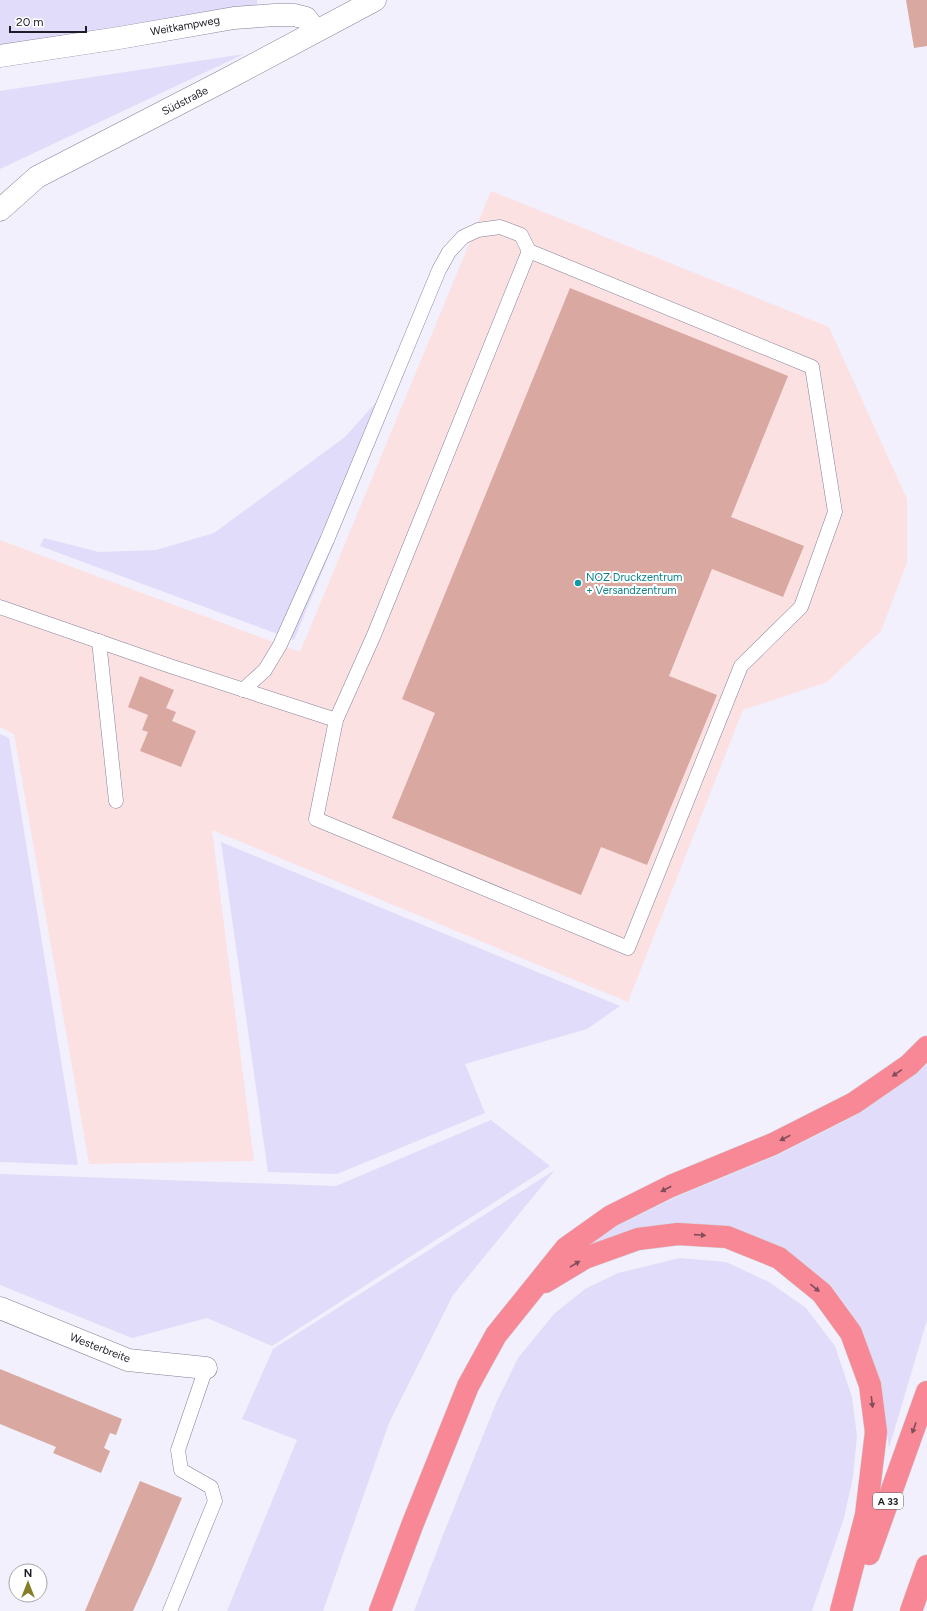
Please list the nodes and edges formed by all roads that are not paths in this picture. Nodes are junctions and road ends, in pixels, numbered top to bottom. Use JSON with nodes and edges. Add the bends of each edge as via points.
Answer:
{"nodes":[{"id":1,"x":375,"y":0,"type":"edge"},
{"id":2,"x":316,"y":31,"type":"junction"},
{"id":3,"x":0,"y":56,"type":"edge"},
{"id":4,"x":0,"y":210,"type":"edge"},
{"id":5,"x":529,"y":251,"type":"junction"},
{"id":6,"x":0,"y":607,"type":"edge"},
{"id":7,"x":99,"y":641,"type":"junction"},
{"id":8,"x":243,"y":690,"type":"junction"},
{"id":9,"x":336,"y":720,"type":"junction"},
{"id":10,"x":116,"y":801,"type":"dead end"},
{"id":11,"x":927,"y":1047,"type":"edge"},
{"id":12,"x":530,"y":1291,"type":"junction"},
{"id":13,"x":0,"y":1308,"type":"edge"},
{"id":14,"x":206,"y":1368,"type":"joint"},
{"id":15,"x":927,"y":1392,"type":"edge"},
{"id":16,"x":927,"y":1566,"type":"edge"},
{"id":17,"x":927,"y":1582,"type":"edge"},
{"id":18,"x":912,"y":1608,"type":"edge"},
{"id":19,"x":170,"y":1611,"type":"edge"},
{"id":20,"x":380,"y":1611,"type":"edge"},
{"id":21,"x":842,"y":1611,"type":"edge"},
{"id":22,"x":848,"y":1611,"type":"edge"}],
"edges":[{"from":1,"to":2,"type":"street","name":"Südstraße"},
{"from":2,"to":3,"type":"street","name":"Weitkampweg","via":[[306,18],[300,16],[247,16]]},
{"from":2,"to":4,"type":"street","name":"Südstraße","via":[[37,177]]},
{"from":5,"to":8,"type":"lane","via":[[521,236],[500,227],[478,230],[463,237],[449,252],[439,270],[327,540],[280,645],[265,670]]},
{"from":5,"to":9,"type":"lane","via":[[374,635]]},
{"from":5,"to":9,"type":"lane","via":[[812,367],[835,512],[801,607],[741,666],[628,948],[316,819]]},
{"from":6,"to":7,"type":"lane"},
{"from":7,"to":8,"type":"lane"},
{"from":7,"to":10,"type":"lane"},
{"from":8,"to":9,"type":"lane"},
{"from":11,"to":12,"type":"highway","one_way":true,"via":[[909,1065],[854,1103],[773,1144],[672,1186],[611,1216],[566,1248]]},
{"from":12,"to":20,"type":"highway","via":[[496,1335],[468,1386],[412,1523]]},
{"from":12,"to":21,"type":"highway","one_way":true,"via":[[585,1258],[638,1239],[678,1234],[727,1238],[779,1258],[822,1293],[854,1340],[870,1385],[876,1432],[866,1515]]},
{"from":13,"to":14,"type":"street","name":"Westerbreite","via":[[128,1360]]},
{"from":14,"to":19,"type":"lane","via":[[178,1450],[181,1470],[211,1486],[215,1501]]},
{"from":15,"to":22,"type":"highway","number":"A 33","one_way":true},
{"from":16,"to":18,"type":"highway"},
{"from":17,"to":18,"type":"highway"}]}
